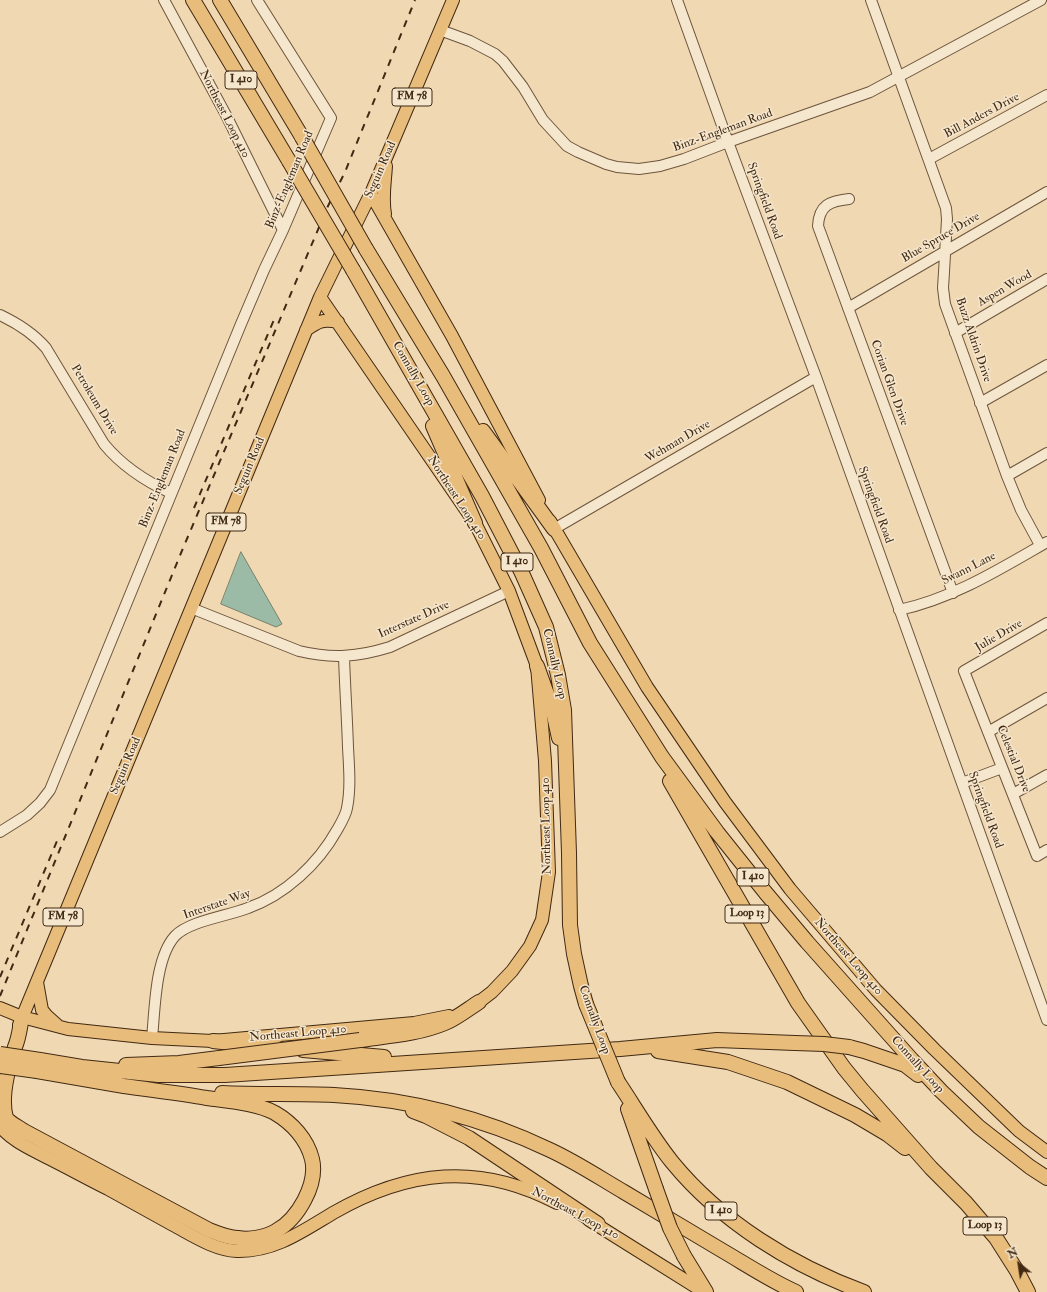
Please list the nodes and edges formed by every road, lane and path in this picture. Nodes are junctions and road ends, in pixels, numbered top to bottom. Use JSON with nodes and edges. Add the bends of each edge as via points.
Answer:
{"nodes":[{"id":1,"x":164,"y":0,"type":"edge"},
{"id":2,"x":193,"y":0,"type":"edge"},
{"id":3,"x":220,"y":0,"type":"edge"},
{"id":4,"x":257,"y":0,"type":"edge"},
{"id":5,"x":453,"y":0,"type":"edge"},
{"id":6,"x":677,"y":0,"type":"edge"},
{"id":7,"x":871,"y":0,"type":"edge"},
{"id":8,"x":1041,"y":0,"type":"edge"},
{"id":9,"x":440,"y":30,"type":"junction"},
{"id":10,"x":898,"y":76,"type":"junction"},
{"id":11,"x":1047,"y":95,"type":"edge"},
{"id":12,"x":728,"y":142,"type":"junction"},
{"id":13,"x":387,"y":156,"type":"junction"},
{"id":14,"x":929,"y":159,"type":"junction"},
{"id":15,"x":1047,"y":192,"type":"edge"},
{"id":16,"x":371,"y":194,"type":"junction"},
{"id":17,"x":848,"y":199,"type":"dead end"},
{"id":18,"x":388,"y":222,"type":"junction"},
{"id":19,"x":283,"y":230,"type":"junction"},
{"id":20,"x":945,"y":251,"type":"junction"},
{"id":21,"x":1047,"y":279,"type":"edge"},
{"id":22,"x":320,"y":297,"type":"junction"},
{"id":23,"x":848,"y":308,"type":"junction"},
{"id":24,"x":0,"y":314,"type":"edge"},
{"id":25,"x":338,"y":322,"type":"junction"},
{"id":26,"x":306,"y":330,"type":"junction"},
{"id":27,"x":955,"y":333,"type":"junction"},
{"id":28,"x":406,"y":363,"type":"junction"},
{"id":29,"x":1047,"y":365,"type":"edge"},
{"id":30,"x":443,"y":376,"type":"junction"},
{"id":31,"x":816,"y":377,"type":"junction"},
{"id":32,"x":980,"y":403,"type":"junction"},
{"id":33,"x":1047,"y":453,"type":"edge"},
{"id":34,"x":1007,"y":476,"type":"junction"},
{"id":35,"x":171,"y":493,"type":"junction"},
{"id":36,"x":475,"y":523,"type":"junction"},
{"id":37,"x":554,"y":529,"type":"junction"},
{"id":38,"x":1044,"y":544,"type":"edge"},
{"id":39,"x":509,"y":591,"type":"junction"},
{"id":40,"x":953,"y":593,"type":"junction"},
{"id":41,"x":191,"y":608,"type":"junction"},
{"id":42,"x":899,"y":610,"type":"junction"},
{"id":43,"x":1047,"y":623,"type":"edge"},
{"id":44,"x":590,"y":643,"type":"junction"},
{"id":45,"x":344,"y":657,"type":"junction"},
{"id":46,"x":537,"y":666,"type":"junction"},
{"id":47,"x":964,"y":671,"type":"joint"},
{"id":48,"x":1047,"y":698,"type":"edge"},
{"id":49,"x":988,"y":732,"type":"junction"},
{"id":50,"x":1002,"y":768,"type":"junction"},
{"id":51,"x":1047,"y":775,"type":"edge"},
{"id":52,"x":567,"y":781,"type":"junction"},
{"id":53,"x":962,"y":783,"type":"junction"},
{"id":54,"x":1013,"y":794,"type":"junction"},
{"id":55,"x":0,"y":832,"type":"edge"},
{"id":56,"x":1047,"y":850,"type":"edge"},
{"id":57,"x":37,"y":981,"type":"junction"},
{"id":58,"x":479,"y":1002,"type":"junction"},
{"id":59,"x":0,"y":1008,"type":"edge"},
{"id":60,"x":22,"y":1017,"type":"junction"},
{"id":61,"x":1047,"y":1020,"type":"edge"},
{"id":62,"x":59,"y":1026,"type":"junction"},
{"id":63,"x":152,"y":1038,"type":"junction"},
{"id":64,"x":213,"y":1041,"type":"junction"},
{"id":65,"x":620,"y":1049,"type":"junction"},
{"id":66,"x":0,"y":1054,"type":"edge"},
{"id":67,"x":434,"y":1061,"type":"junction"},
{"id":68,"x":39,"y":1065,"type":"junction"},
{"id":69,"x":0,"y":1066,"type":"edge"},
{"id":70,"x":82,"y":1067,"type":"junction"},
{"id":71,"x":0,"y":1073,"type":"edge"},
{"id":72,"x":618,"y":1082,"type":"junction"},
{"id":73,"x":167,"y":1091,"type":"junction"},
{"id":74,"x":941,"y":1092,"type":"junction"},
{"id":75,"x":383,"y":1099,"type":"junction"},
{"id":76,"x":0,"y":1126,"type":"edge"},
{"id":77,"x":1047,"y":1152,"type":"edge"},
{"id":78,"x":931,"y":1168,"type":"junction"},
{"id":79,"x":1047,"y":1178,"type":"edge"},
{"id":80,"x":598,"y":1224,"type":"junction"},
{"id":81,"x":705,"y":1292,"type":"edge"},
{"id":82,"x":796,"y":1292,"type":"edge"},
{"id":83,"x":864,"y":1292,"type":"edge"},
{"id":84,"x":1028,"y":1292,"type":"edge"}],
"edges":[{"from":1,"to":19,"type":"street","name":"Northeast Loop 410"},
{"from":2,"to":28,"type":"highway","name":"Connally Loop","number":"I 410","bridge":true},
{"from":3,"to":30,"type":"highway","name":"Connally Loop","number":"I 410","bridge":true},
{"from":4,"to":19,"type":"street","name":"Binz-Engleman Road","via":[[331,118]]},
{"from":5,"to":9,"type":"main road","name":"Seguin Road","number":"FM 78"},
{"from":6,"to":12,"type":"street","name":"Springfield Road"},
{"from":7,"to":10,"type":"street","name":"Buzz Aldrin Drive"},
{"from":8,"to":10,"type":"street","name":"Binz-Engleman Road"},
{"from":9,"to":12,"type":"street","name":"Binz-Engleman Road","via":[[495,54],[523,87],[543,120],[557,136],[567,146],[600,162],[617,167],[650,168],[684,160]]},
{"from":9,"to":13,"type":"main road","name":"Seguin Road","number":"FM 78"},
{"from":10,"to":12,"type":"street","name":"Binz-Engleman Road","via":[[870,92]]},
{"from":10,"to":14,"type":"street","name":"Buzz Aldrin Drive"},
{"from":11,"to":14,"type":"street","name":"Bill Anders Drive"},
{"from":12,"to":31,"type":"street","name":"Springfield Road"},
{"from":13,"to":16,"type":"main road","name":"Seguin Road","number":"FM 78"},
{"from":13,"to":18,"type":"main road","via":[[383,205]]},
{"from":14,"to":20,"type":"street","name":"Buzz Aldrin Drive","via":[[946,208]]},
{"from":15,"to":20,"type":"street","name":"Blue Spruce Drive"},
{"from":16,"to":18,"type":"main road","name":"Northeast Loop 410"},
{"from":16,"to":22,"type":"main road","name":"Seguin Road","number":"FM 78"},
{"from":17,"to":23,"type":"street","name":"Corian Glen Drive","via":[[833,202],[823,208],[818,226]]},
{"from":18,"to":37,"type":"main road","name":"Northeast Loop 410","via":[[452,336]]},
{"from":19,"to":35,"type":"street","name":"Binz-Engleman Road"},
{"from":20,"to":23,"type":"street","name":"Blue Spruce Drive"},
{"from":20,"to":27,"type":"street","name":"Buzz Aldrin Drive","via":[[943,288],[945,304]]},
{"from":21,"to":27,"type":"street","name":"Aspen Wood"},
{"from":22,"to":25,"type":"main road","name":"Northeast Loop 410"},
{"from":22,"to":26,"type":"main road","name":"Seguin Road","number":"FM 78"},
{"from":23,"to":40,"type":"street","name":"Corian Glen Drive"},
{"from":24,"to":35,"type":"street","name":"Petroleum Drive","via":[[26,330],[46,348],[111,453],[129,469]]},
{"from":25,"to":26,"type":"main road","via":[[322,321]]},
{"from":25,"to":36,"type":"main road","name":"Northeast Loop 410"},
{"from":26,"to":41,"type":"main road","name":"Seguin Road","number":"FM 78"},
{"from":27,"to":32,"type":"street","name":"Buzz Aldrin Drive"},
{"from":28,"to":36,"type":"highway"},
{"from":28,"to":52,"type":"highway","name":"Connally Loop","number":"I 410","via":[[522,571],[546,627],[564,710]]},
{"from":29,"to":32,"type":"street"},
{"from":30,"to":37,"type":"highway"},
{"from":30,"to":44,"type":"highway","name":"Connally Loop","number":"I 410","via":[[541,548]]},
{"from":31,"to":37,"type":"street","name":"Wehman Drive"},
{"from":31,"to":42,"type":"street","name":"Springfield Road"},
{"from":32,"to":34,"type":"street","name":"Buzz Aldrin Drive"},
{"from":33,"to":34,"type":"street"},
{"from":34,"to":38,"type":"street","name":"Buzz Aldrin Drive","via":[[1021,510]]},
{"from":35,"to":55,"type":"street","name":"Binz-Engleman Road","via":[[50,790],[27,816]]},
{"from":36,"to":39,"type":"main road","name":"Northeast Loop 410"},
{"from":37,"to":77,"type":"main road","name":"Northeast Loop 410","via":[[651,693],[725,802],[790,888],[876,990],[1019,1131]]},
{"from":38,"to":40,"type":"street","name":"Swann Lane"},
{"from":39,"to":45,"type":"street","name":"Interstate Drive","via":[[390,647]]},
{"from":39,"to":46,"type":"main road","name":"Northeast Loop 410"},
{"from":40,"to":42,"type":"street","name":"Swann Lane"},
{"from":41,"to":45,"type":"street","name":"Interstate Drive","via":[[299,651]]},
{"from":41,"to":57,"type":"main road","name":"Seguin Road","number":"FM 78"},
{"from":42,"to":53,"type":"street","name":"Springfield Road"},
{"from":43,"to":47,"type":"street","name":"Julie Drive"},
{"from":44,"to":74,"type":"highway","name":"Connally Loop","number":"I 410","via":[[662,757],[717,832],[807,942]]},
{"from":44,"to":78,"type":"highway","number":"Loop 13","via":[[798,1003],[844,1068]]},
{"from":45,"to":63,"type":"street","name":"Interstate Way","via":[[349,782],[347,809],[342,821],[334,836],[310,866],[285,888],[264,902],[187,928],[176,935],[165,953],[158,978]]},
{"from":46,"to":52,"type":"highway","via":[[553,711]]},
{"from":46,"to":58,"type":"main road","name":"Northeast Loop 410","via":[[545,761],[549,872],[542,920],[530,946],[512,971]]},
{"from":47,"to":49,"type":"street","name":"Celestial Drive"},
{"from":48,"to":49,"type":"street"},
{"from":49,"to":50,"type":"street","name":"Celestial Drive"},
{"from":50,"to":53,"type":"street"},
{"from":50,"to":54,"type":"street","name":"Celestial Drive"},
{"from":51,"to":54,"type":"street"},
{"from":52,"to":72,"type":"highway","name":"Connally Loop","number":"I 410","bridge":true,"via":[[570,925],[574,954],[586,1004]]},
{"from":53,"to":61,"type":"street","name":"Springfield Road"},
{"from":54,"to":56,"type":"street","name":"Celestial Drive","via":[[1037,856]]},
{"from":57,"to":60,"type":"main road","number":"FM 78"},
{"from":57,"to":62,"type":"main road","via":[[42,1010]]},
{"from":58,"to":64,"type":"main road","name":"Northeast Loop 410","via":[[453,1015],[414,1023]]},
{"from":58,"to":70,"type":"highway","bridge":true,"via":[[446,1023],[408,1034],[179,1063]]},
{"from":59,"to":60,"type":"main road","name":"Northeast Loop 410"},
{"from":60,"to":62,"type":"main road","name":"Northeast Loop 410"},
{"from":60,"to":71,"type":"main road"},
{"from":60,"to":73,"type":"highway","via":[[0,1099],[7,1119],[15,1125],[224,1236],[239,1239],[263,1236],[277,1231],[293,1217],[302,1204],[313,1174],[312,1159],[296,1130],[274,1112],[259,1106]]},
{"from":62,"to":63,"type":"main road","name":"Northeast Loop 410"},
{"from":63,"to":64,"type":"main road","name":"Northeast Loop 410"},
{"from":64,"to":67,"type":"highway"},
{"from":65,"to":67,"type":"highway"},
{"from":65,"to":74,"type":"highway","bridge":true,"via":[[717,1040],[849,1047],[905,1065]]},
{"from":65,"to":78,"type":"highway","via":[[650,1050],[728,1062],[787,1082],[855,1115],[887,1134]]},
{"from":66,"to":68,"type":"highway","bridge":true},
{"from":67,"to":70,"type":"highway","via":[[225,1075],[158,1075]]},
{"from":68,"to":69,"type":"highway","bridge":true},
{"from":68,"to":70,"type":"highway"},
{"from":68,"to":73,"type":"highway","via":[[125,1086]]},
{"from":72,"to":81,"type":"highway","bridge":true,"via":[[670,1228]]},
{"from":72,"to":83,"type":"highway","name":"Connally Loop","number":"I 410","via":[[673,1163],[719,1209],[756,1238],[798,1263]]},
{"from":73,"to":75,"type":"highway","via":[[334,1095]]},
{"from":74,"to":79,"type":"highway","name":"Connally Loop","number":"I 410","via":[[979,1127]]},
{"from":75,"to":80,"type":"highway","via":[[426,1116],[469,1138]]},
{"from":75,"to":82,"type":"highway","via":[[467,1118],[551,1151]]},
{"from":76,"to":80,"type":"main road","name":"Northeast Loop 410","via":[[22,1144],[200,1240],[236,1251],[267,1248],[284,1241],[335,1212],[390,1186],[441,1177],[490,1178],[520,1186]]},
{"from":78,"to":84,"type":"highway","number":"Loop 13","via":[[996,1238]]},
{"from":80,"to":81,"type":"main road","name":"Northeast Loop 410"}]}
